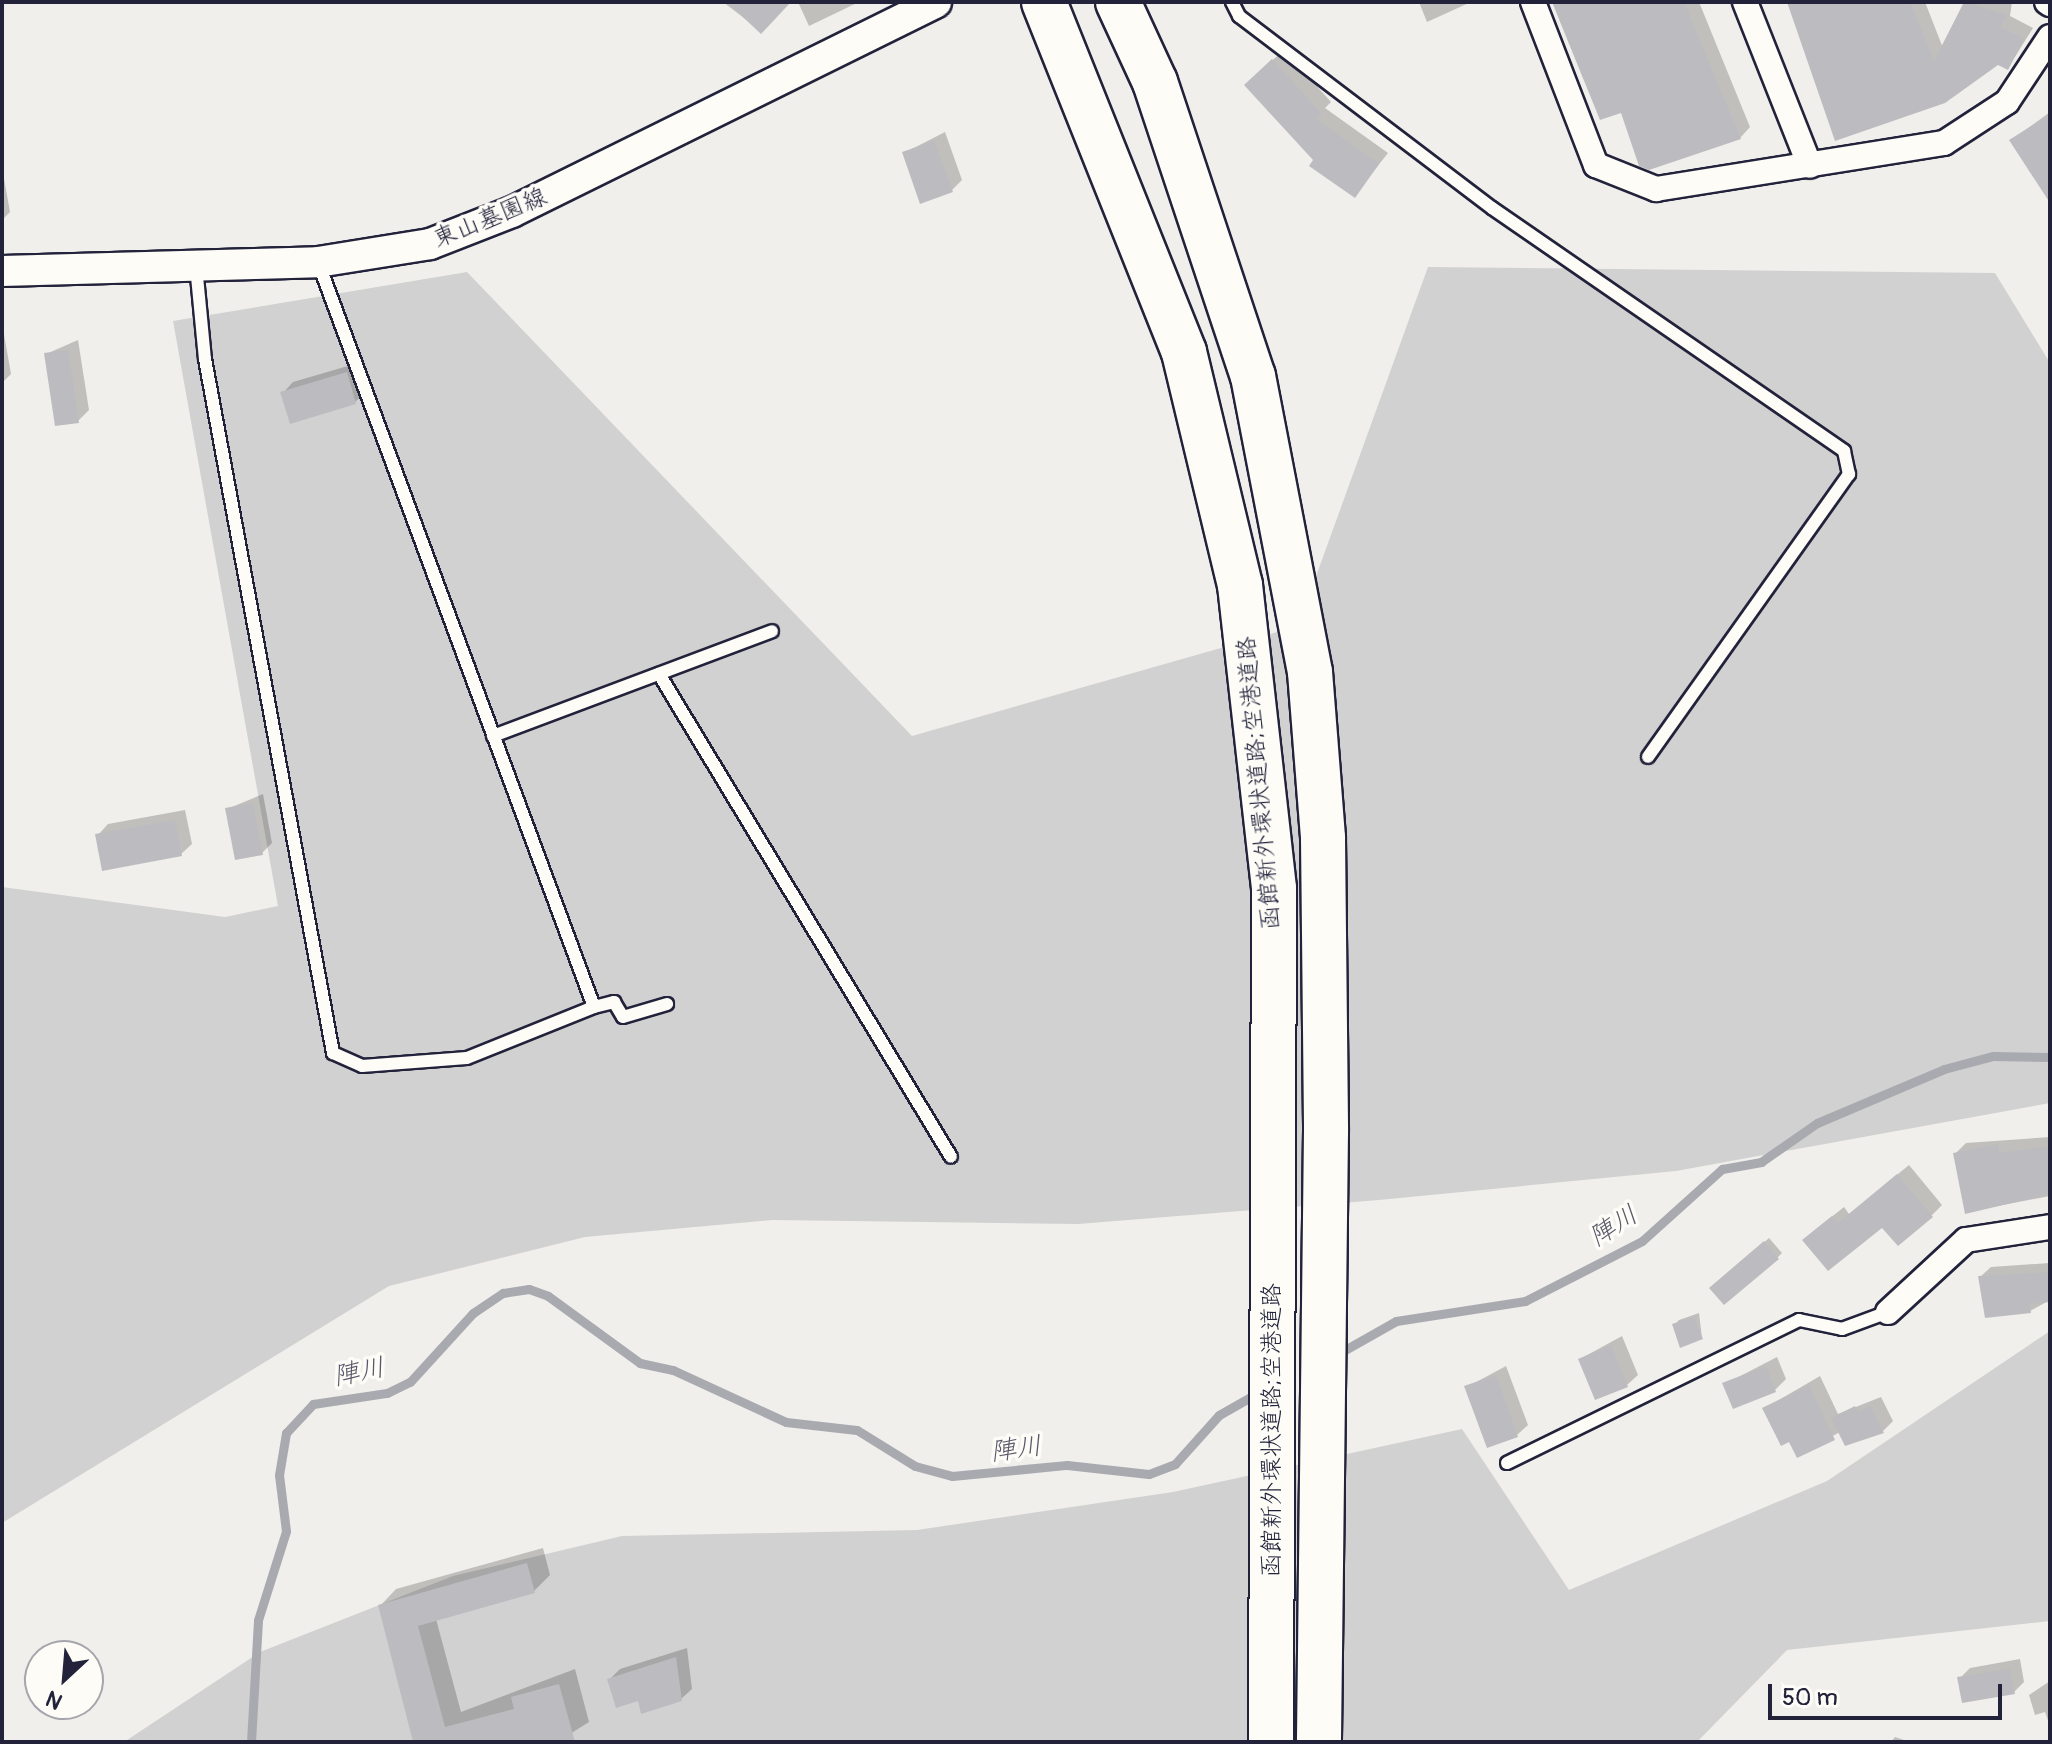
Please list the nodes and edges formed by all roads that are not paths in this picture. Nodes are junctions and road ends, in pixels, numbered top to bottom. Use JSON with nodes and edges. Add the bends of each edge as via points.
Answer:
{"nodes":[{"id":1,"x":936,"y":2,"type":"edge"},
{"id":2,"x":1044,"y":2,"type":"edge"},
{"id":3,"x":1118,"y":2,"type":"edge"},
{"id":4,"x":1232,"y":2,"type":"edge"},
{"id":5,"x":1533,"y":2,"type":"edge"},
{"id":6,"x":1745,"y":2,"type":"edge"},
{"id":7,"x":2050,"y":37,"type":"edge"},
{"id":8,"x":1810,"y":166,"type":"junction"},
{"id":9,"x":318,"y":262,"type":"junction"},
{"id":10,"x":196,"y":266,"type":"junction"},
{"id":11,"x":2,"y":271,"type":"edge"},
{"id":12,"x":772,"y":631,"type":"dead end"},
{"id":13,"x":659,"y":674,"type":"junction"},
{"id":14,"x":493,"y":736,"type":"junction"},
{"id":15,"x":1648,"y":757,"type":"dead end"},
{"id":16,"x":667,"y":1004,"type":"dead end"},
{"id":17,"x":594,"y":1007,"type":"junction"},
{"id":18,"x":951,"y":1157,"type":"dead end"},
{"id":19,"x":2050,"y":1227,"type":"edge"},
{"id":20,"x":1888,"y":1312,"type":"joint"},
{"id":21,"x":1507,"y":1463,"type":"dead end"},
{"id":22,"x":1319,"y":1737,"type":"edge"},
{"id":23,"x":1271,"y":1742,"type":"edge"}],
"edges":[{"from":1,"to":9,"type":"street","name":"東山墓園線","via":[[512,212],[430,244]]},
{"from":2,"to":23,"type":"highway","name":"函館新外環状道路;空港道路","via":[[1184,352],[1240,585],[1274,888]]},
{"from":3,"to":22,"type":"highway","name":"函館新外環状道路;空港道路","via":[[1155,82],[1253,376],[1310,672],[1323,838],[1326,1131]]},
{"from":4,"to":15,"type":"lane","via":[[1239,16],[1492,208],[1844,451],[1849,474]]},
{"from":5,"to":8,"type":"street","via":[[1596,165],[1656,189]]},
{"from":6,"to":8,"type":"street"},
{"from":7,"to":8,"type":"street","via":[[2007,102],[1967,133],[1906,155]]},
{"from":9,"to":10,"type":"street","name":"東山墓園線"},
{"from":9,"to":14,"type":"lane"},
{"from":10,"to":11,"type":"street","name":"東山墓園線"},
{"from":10,"to":17,"type":"lane","via":[[205,359],[333,1053],[362,1066],[467,1058]]},
{"from":12,"to":13,"type":"lane"},
{"from":13,"to":14,"type":"lane"},
{"from":13,"to":18,"type":"lane"},
{"from":14,"to":17,"type":"lane"},
{"from":16,"to":17,"type":"lane","via":[[623,1017],[614,1002]]},
{"from":19,"to":20,"type":"street","via":[[1966,1240]]},
{"from":20,"to":21,"type":"lane","via":[[1842,1329],[1799,1320]]}]}
